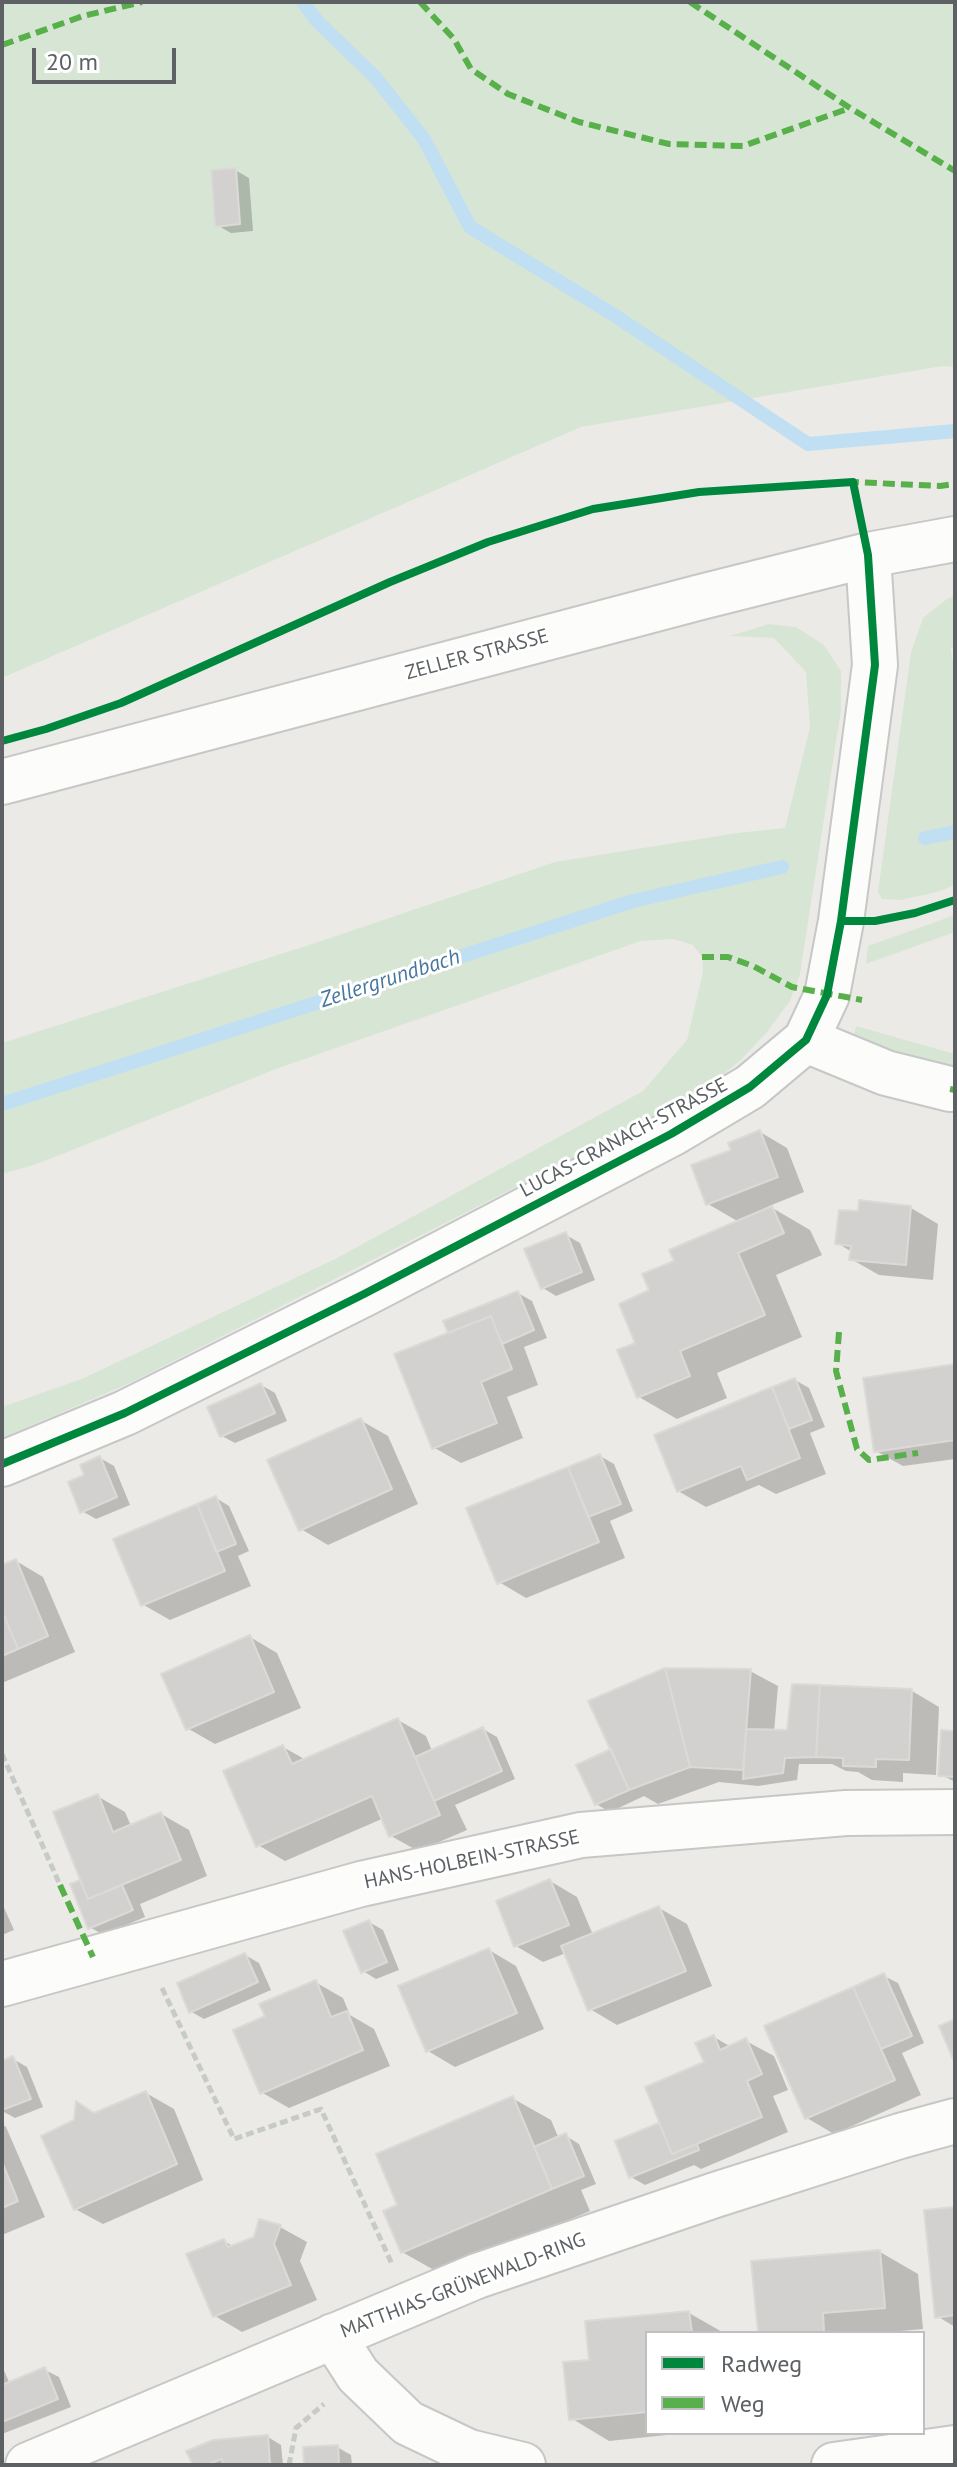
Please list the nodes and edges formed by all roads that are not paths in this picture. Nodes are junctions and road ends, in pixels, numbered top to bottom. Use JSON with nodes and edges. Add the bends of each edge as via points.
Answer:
{"nodes":[{"id":1,"x":955,"y":539,"type":"edge"},
{"id":2,"x":868,"y":555,"type":"junction"},
{"id":3,"x":2,"y":782,"type":"edge"},
{"id":4,"x":806,"y":1040,"type":"junction"},
{"id":5,"x":950,"y":1089,"type":"dead end"},
{"id":6,"x":2,"y":1464,"type":"edge"},
{"id":7,"x":955,"y":1812,"type":"edge"},
{"id":8,"x":2,"y":1984,"type":"edge"},
{"id":9,"x":955,"y":2121,"type":"edge"},
{"id":10,"x":333,"y":2336,"type":"junction"},
{"id":11,"x":955,"y":2448,"type":"edge"},
{"id":12,"x":28,"y":2465,"type":"edge"},
{"id":13,"x":523,"y":2465,"type":"edge"},
{"id":14,"x":834,"y":2465,"type":"edge"}],
"edges":[{"from":1,"to":2,"type":"street","name":"ZELLER STRASSE"},
{"from":2,"to":3,"type":"street","name":"ZELLER STRASSE"},
{"from":2,"to":4,"type":"street","name":"LUCAS-CRANACH-STRASSE","via":[[875,665],[841,921],[827,995]]},
{"from":4,"to":5,"type":"street","via":[[886,1073]]},
{"from":4,"to":6,"type":"street","name":"LUCAS-CRANACH-STRASSE","via":[[750,1087],[671,1134],[125,1413]]},
{"from":7,"to":8,"type":"street","name":"HANS-HOLBEIN-STRASSE","via":[[846,1813],[581,1835],[361,1884]]},
{"from":9,"to":10,"type":"street","name":"MATTHIAS-GRÜNEWALD-RING","via":[[477,2276]]},
{"from":10,"to":12,"type":"street","name":"MATTHIAS-GRÜNEWALD-RING"},
{"from":10,"to":13,"type":"street","via":[[358,2375],[408,2423],[469,2452]]},
{"from":11,"to":14,"type":"street"}]}
